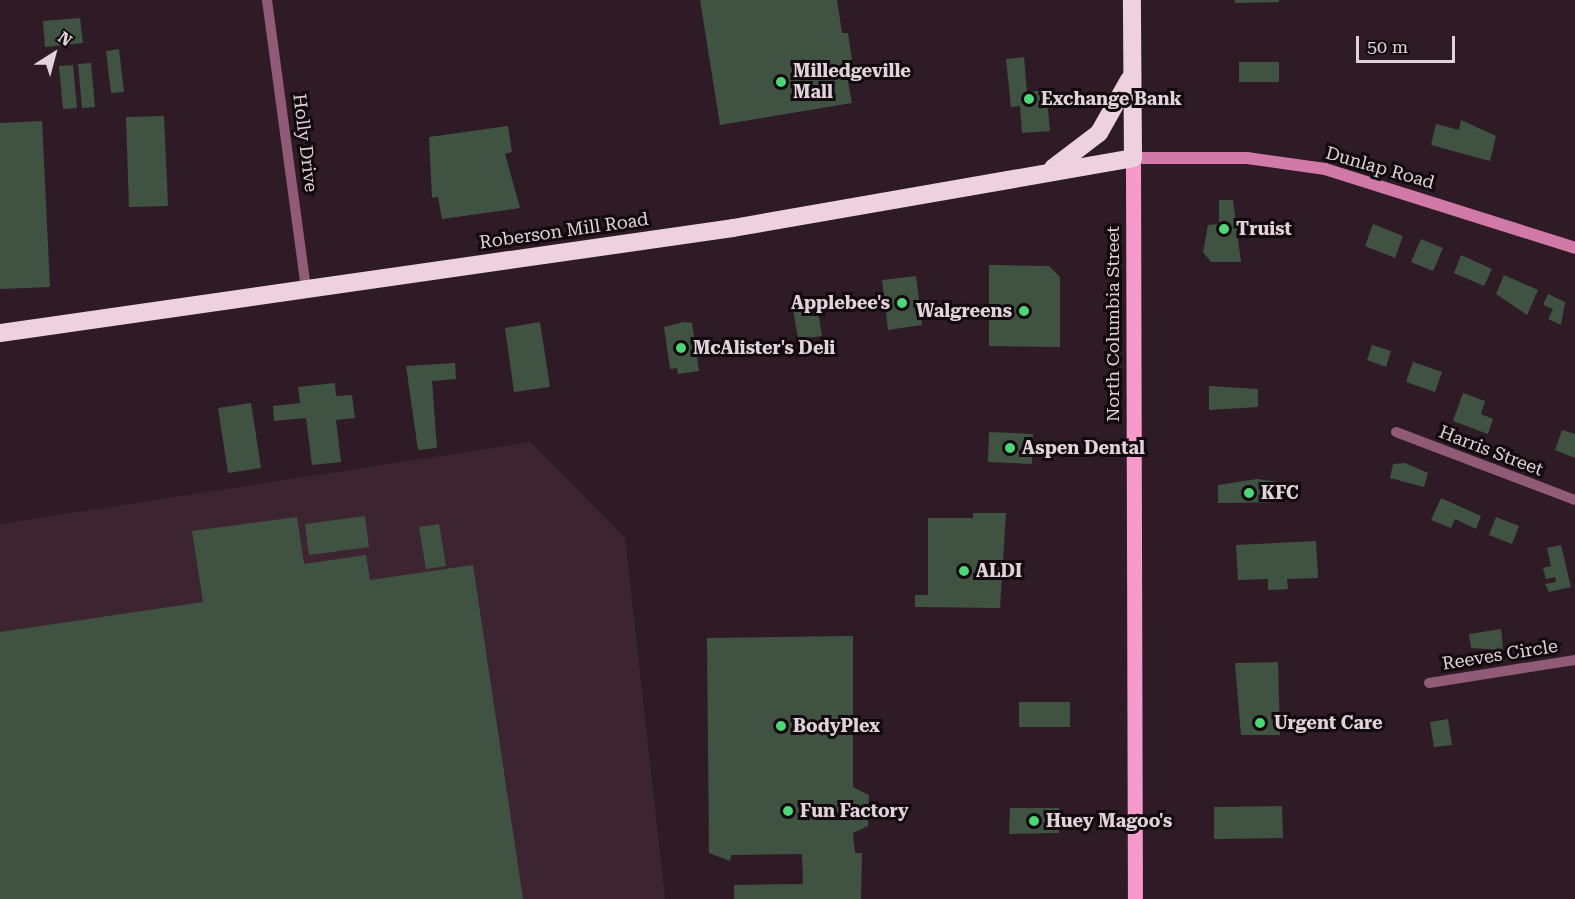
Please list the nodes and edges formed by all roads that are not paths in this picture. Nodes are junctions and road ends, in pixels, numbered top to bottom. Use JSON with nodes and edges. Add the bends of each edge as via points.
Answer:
{"nodes":[{"id":1,"x":267,"y":0,"type":"edge"},
{"id":2,"x":1132,"y":0,"type":"edge"},
{"id":3,"x":1132,"y":73,"type":"junction"},
{"id":4,"x":1133,"y":158,"type":"junction"},
{"id":5,"x":1039,"y":175,"type":"junction"},
{"id":6,"x":1575,"y":248,"type":"edge"},
{"id":7,"x":306,"y":290,"type":"junction"},
{"id":8,"x":0,"y":333,"type":"edge"},
{"id":9,"x":1396,"y":432,"type":"dead end"},
{"id":10,"x":1575,"y":500,"type":"edge"},
{"id":11,"x":1575,"y":660,"type":"edge"},
{"id":12,"x":1429,"y":683,"type":"dead end"},
{"id":13,"x":1135,"y":899,"type":"edge"}],
"edges":[{"from":1,"to":7,"type":"street","name":"Holly Drive"},
{"from":2,"to":3,"type":"highway","name":"North Columbia Street"},
{"from":3,"to":4,"type":"highway","name":"North Columbia Street"},
{"from":3,"to":5,"type":"highway","via":[[1099,133],[1073,157]]},
{"from":4,"to":5,"type":"highway","name":"Roberson Mill Road"},
{"from":4,"to":6,"type":"main road","name":"Dunlap Road","via":[[1239,158],[1325,169]]},
{"from":4,"to":13,"type":"main road","name":"North Columbia Street"},
{"from":5,"to":7,"type":"highway","name":"Roberson Mill Road","via":[[733,228]]},
{"from":7,"to":8,"type":"highway","name":"Roberson Mill Road"},
{"from":9,"to":10,"type":"street","name":"Harris Street"},
{"from":11,"to":12,"type":"street","name":"Reeves Circle"}]}
